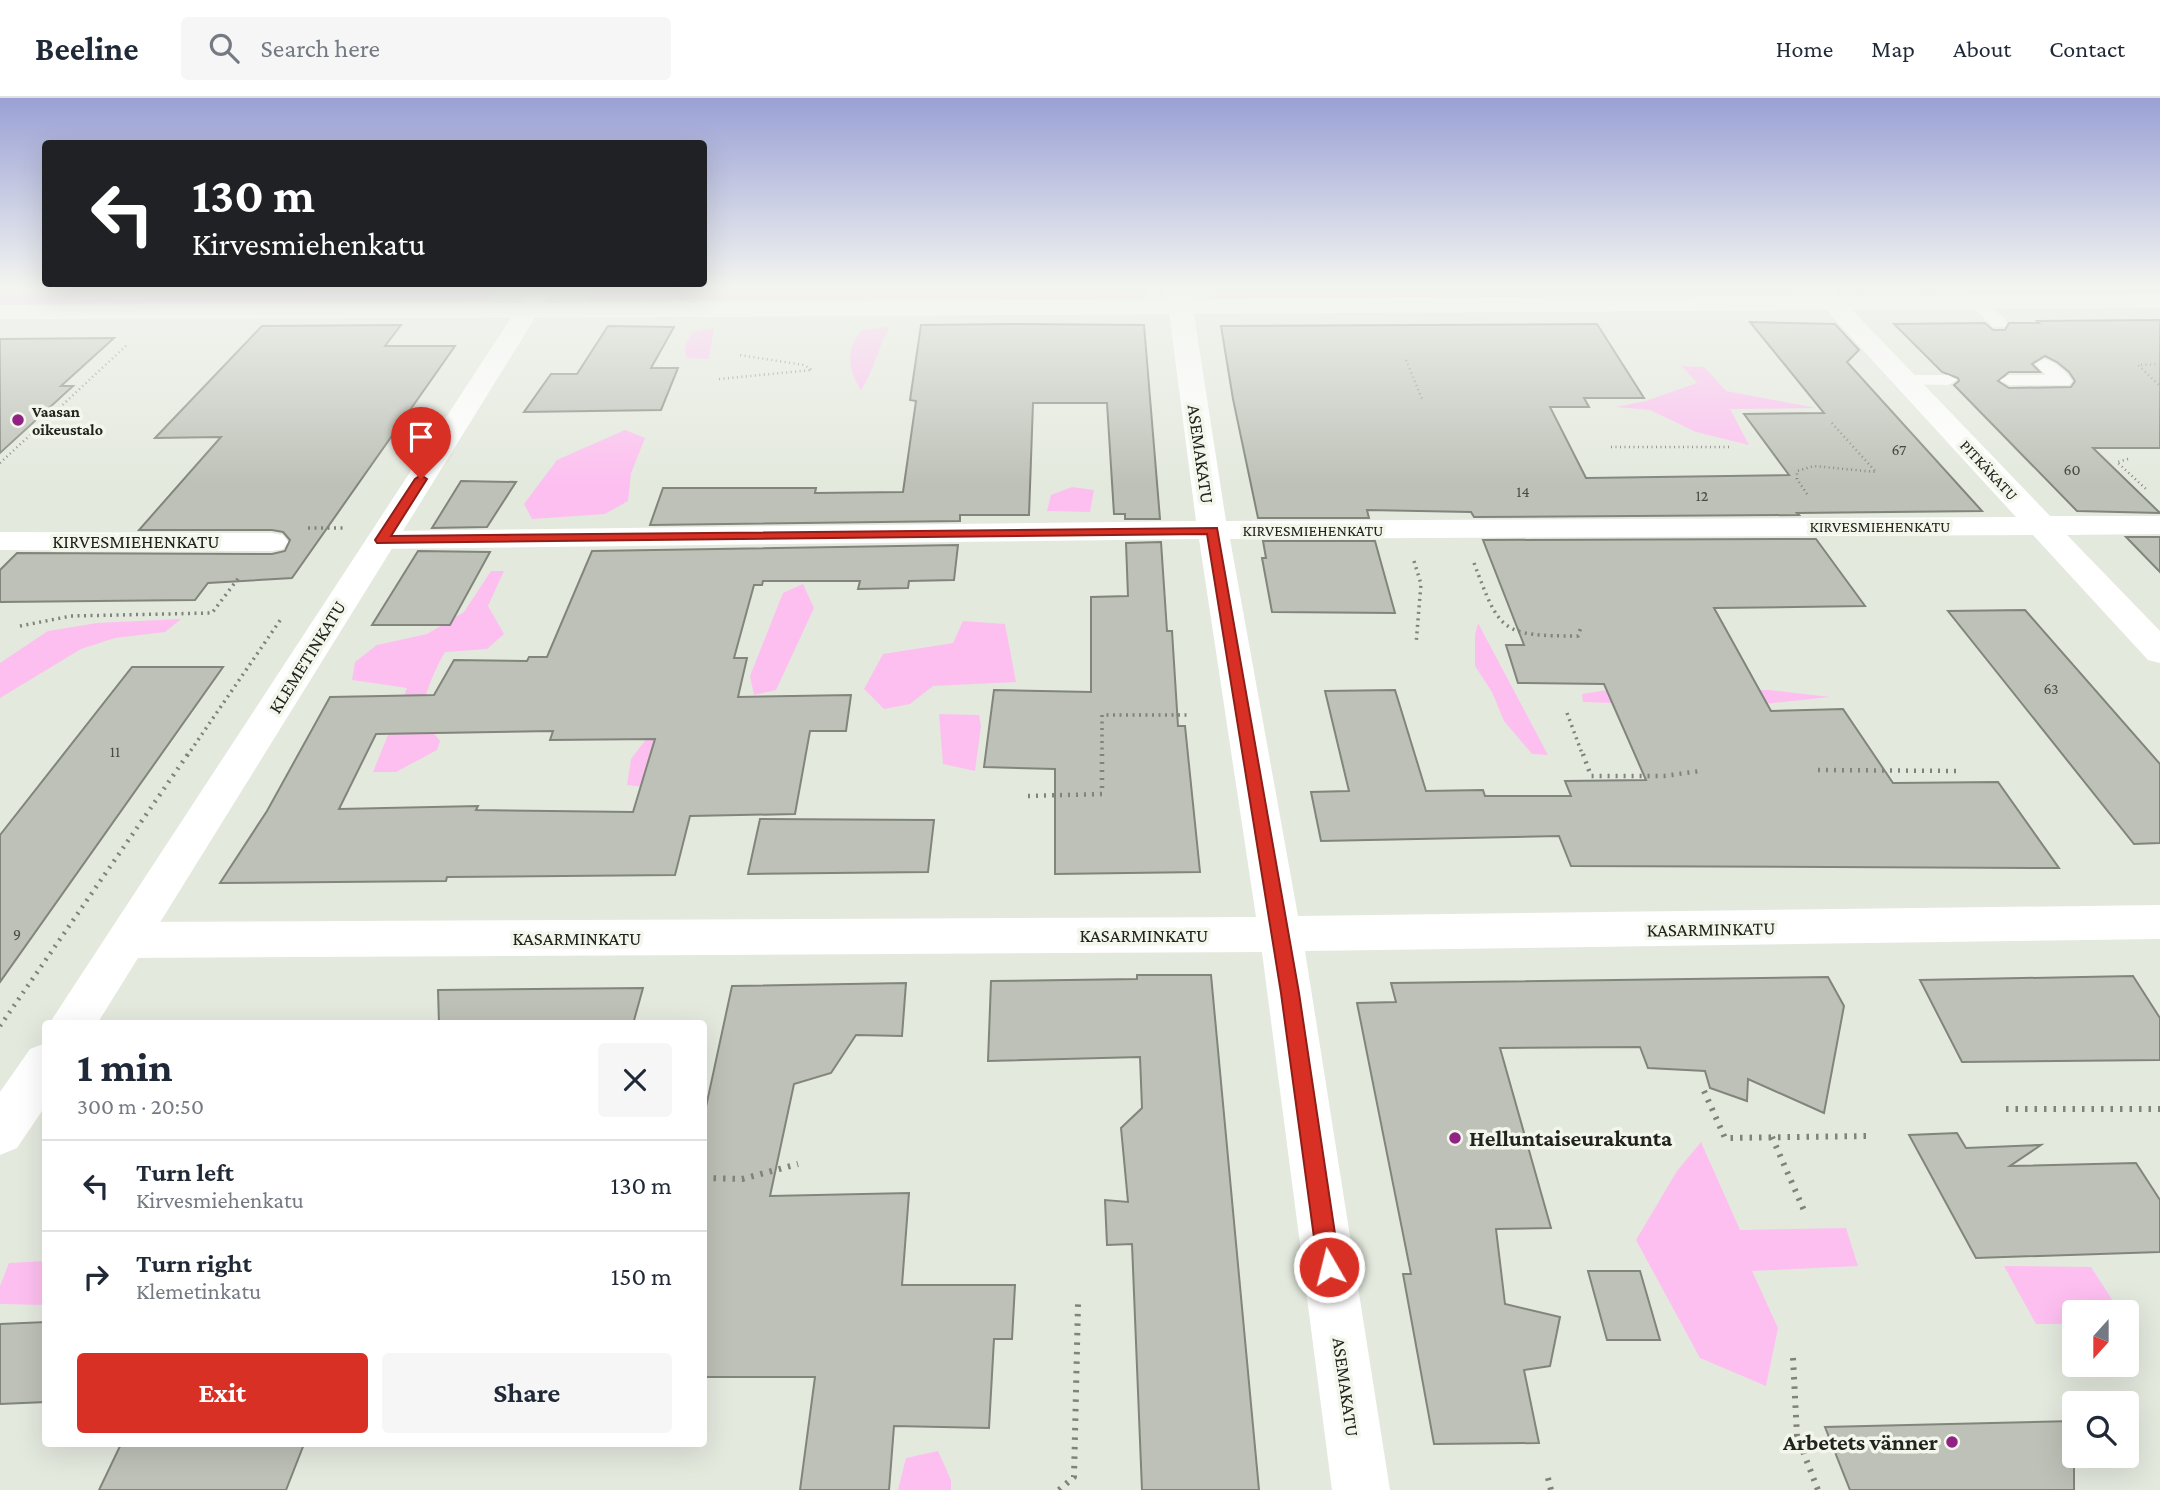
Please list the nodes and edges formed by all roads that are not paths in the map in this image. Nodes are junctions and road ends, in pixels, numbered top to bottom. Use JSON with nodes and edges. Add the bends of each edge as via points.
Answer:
{"nodes":[{"id":1,"x":500,"y":354,"type":"edge"},
{"id":2,"x":1187,"y":354,"type":"edge"},
{"id":3,"x":1880,"y":354,"type":"edge"},
{"id":4,"x":2044,"y":364,"type":"dead end"},
{"id":5,"x":1904,"y":380,"type":"junction"},
{"id":6,"x":1948,"y":380,"type":"dead end"},
{"id":7,"x":2009,"y":380,"type":"dead end"},
{"id":8,"x":2160,"y":525,"type":"edge"},
{"id":9,"x":2041,"y":526,"type":"junction"},
{"id":10,"x":1213,"y":530,"type":"junction"},
{"id":11,"x":382,"y":540,"type":"junction"},
{"id":12,"x":0,"y":541,"type":"edge"},
{"id":13,"x":269,"y":542,"type":"road end"},
{"id":14,"x":2160,"y":652,"type":"edge"},
{"id":15,"x":2160,"y":922,"type":"edge"},
{"id":16,"x":1280,"y":934,"type":"junction"},
{"id":17,"x":128,"y":940,"type":"junction"},
{"id":18,"x":75,"y":1020,"type":"edge"},
{"id":19,"x":42,"y":1070,"type":"edge"},
{"id":20,"x":0,"y":1132,"type":"edge"},
{"id":21,"x":1361,"y":1490,"type":"edge"}],
"edges":[{"from":1,"to":11,"type":"street","name":"KLEMETINKATU"},
{"from":2,"to":10,"type":"street","name":"ASEMAKATU"},
{"from":3,"to":5,"type":"street","name":"PITKÄKATU"},
{"from":4,"to":7,"type":"lane","via":[[2063,381]]},
{"from":5,"to":6,"type":"lane"},
{"from":5,"to":9,"type":"street","name":"PITKÄKATU"},
{"from":8,"to":9,"type":"street","name":"KIRVESMIEHENKATU"},
{"from":9,"to":10,"type":"street","name":"KIRVESMIEHENKATU"},
{"from":9,"to":14,"type":"street","name":"PITKÄKATU"},
{"from":10,"to":11,"type":"street","name":"KIRVESMIEHENKATU"},
{"from":10,"to":16,"type":"street","name":"ASEMAKATU"},
{"from":11,"to":17,"type":"street","name":"KLEMETINKATU"},
{"from":12,"to":13,"type":"street","name":"KIRVESMIEHENKATU"},
{"from":15,"to":16,"type":"street","name":"KASARMINKATU"},
{"from":16,"to":17,"type":"street","name":"KASARMINKATU"},
{"from":16,"to":21,"type":"street","name":"ASEMAKATU"},
{"from":17,"to":18,"type":"street","name":"KLEMETINKATU"},
{"from":19,"to":20,"type":"street"}]}
